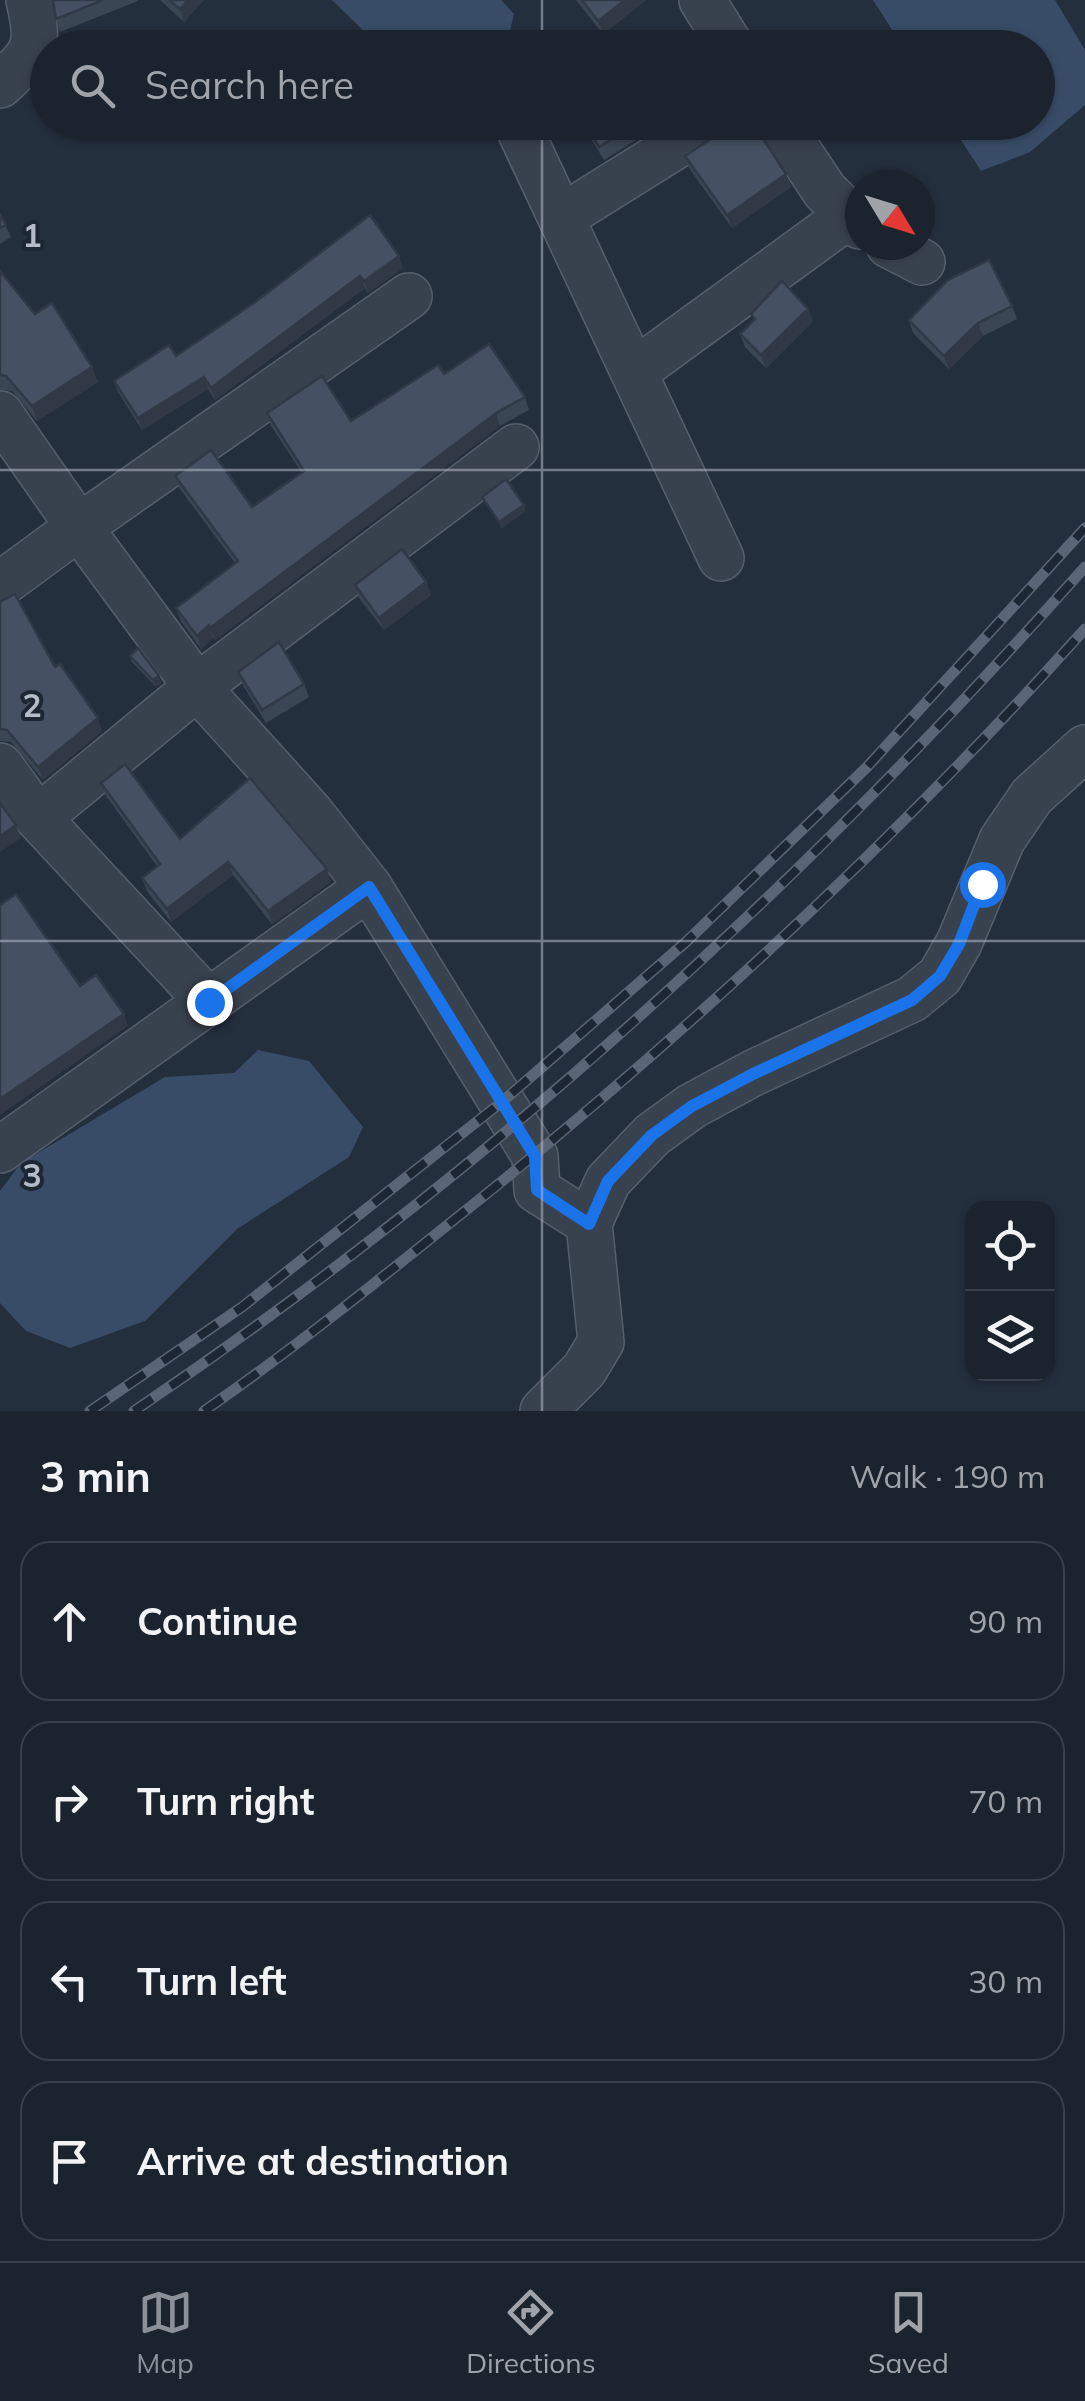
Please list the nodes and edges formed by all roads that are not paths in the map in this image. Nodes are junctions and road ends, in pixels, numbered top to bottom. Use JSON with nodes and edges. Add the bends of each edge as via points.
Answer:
{"nodes":[{"id":1,"x":29,"y":0,"type":"edge"},
{"id":2,"x":702,"y":0,"type":"edge"},
{"id":3,"x":36,"y":30,"type":"edge"},
{"id":4,"x":721,"y":30,"type":"edge"},
{"id":5,"x":30,"y":52,"type":"edge"},
{"id":6,"x":0,"y":84,"type":"edge"},
{"id":7,"x":525,"y":140,"type":"edge"},
{"id":8,"x":686,"y":140,"type":"edge"},
{"id":9,"x":791,"y":140,"type":"edge"},
{"id":10,"x":845,"y":212,"type":"edge"},
{"id":11,"x":562,"y":218,"type":"junction"},
{"id":12,"x":845,"y":227,"type":"edge"},
{"id":13,"x":408,"y":296,"type":"dead end"},
{"id":14,"x":634,"y":372,"type":"junction"},
{"id":15,"x":0,"y":414,"type":"edge"},
{"id":16,"x":516,"y":448,"type":"dead end"},
{"id":17,"x":79,"y":527,"type":"junction"},
{"id":18,"x":720,"y":558,"type":"dead end"},
{"id":19,"x":0,"y":585,"type":"edge"},
{"id":20,"x":198,"y":687,"type":"junction"},
{"id":21,"x":1085,"y":748,"type":"edge"},
{"id":22,"x":0,"y":766,"type":"edge"},
{"id":23,"x":38,"y":818,"type":"junction"},
{"id":24,"x":369,"y":887,"type":"junction"},
{"id":25,"x":209,"y":1002,"type":"junction"},
{"id":26,"x":0,"y":1150,"type":"edge"},
{"id":27,"x":589,"y":1224,"type":"junction"},
{"id":28,"x":543,"y":1411,"type":"edge"}],
"edges":[{"from":1,"to":3,"type":"street"},
{"from":2,"to":4,"type":"street"},
{"from":5,"to":6,"type":"street"},
{"from":7,"to":11,"type":"street"},
{"from":8,"to":11,"type":"street"},
{"from":9,"to":10,"type":"street"},
{"from":11,"to":14,"type":"street"},
{"from":12,"to":14,"type":"street"},
{"from":13,"to":17,"type":"street"},
{"from":14,"to":18,"type":"street"},
{"from":15,"to":17,"type":"street"},
{"from":16,"to":20,"type":"street"},
{"from":17,"to":19,"type":"street"},
{"from":17,"to":20,"type":"street"},
{"from":20,"to":23,"type":"street"},
{"from":20,"to":24,"type":"street"},
{"from":21,"to":27,"type":"street","via":[[1032,796],[1002,840],[940,976],[912,1000],[692,1106],[652,1135],[608,1181]]},
{"from":22,"to":23,"type":"street"},
{"from":23,"to":25,"type":"street"},
{"from":24,"to":25,"type":"street"},
{"from":24,"to":27,"type":"street","via":[[535,1156],[537,1190]]},
{"from":25,"to":26,"type":"street"},
{"from":27,"to":28,"type":"street","via":[[601,1342],[584,1370]]}]}
